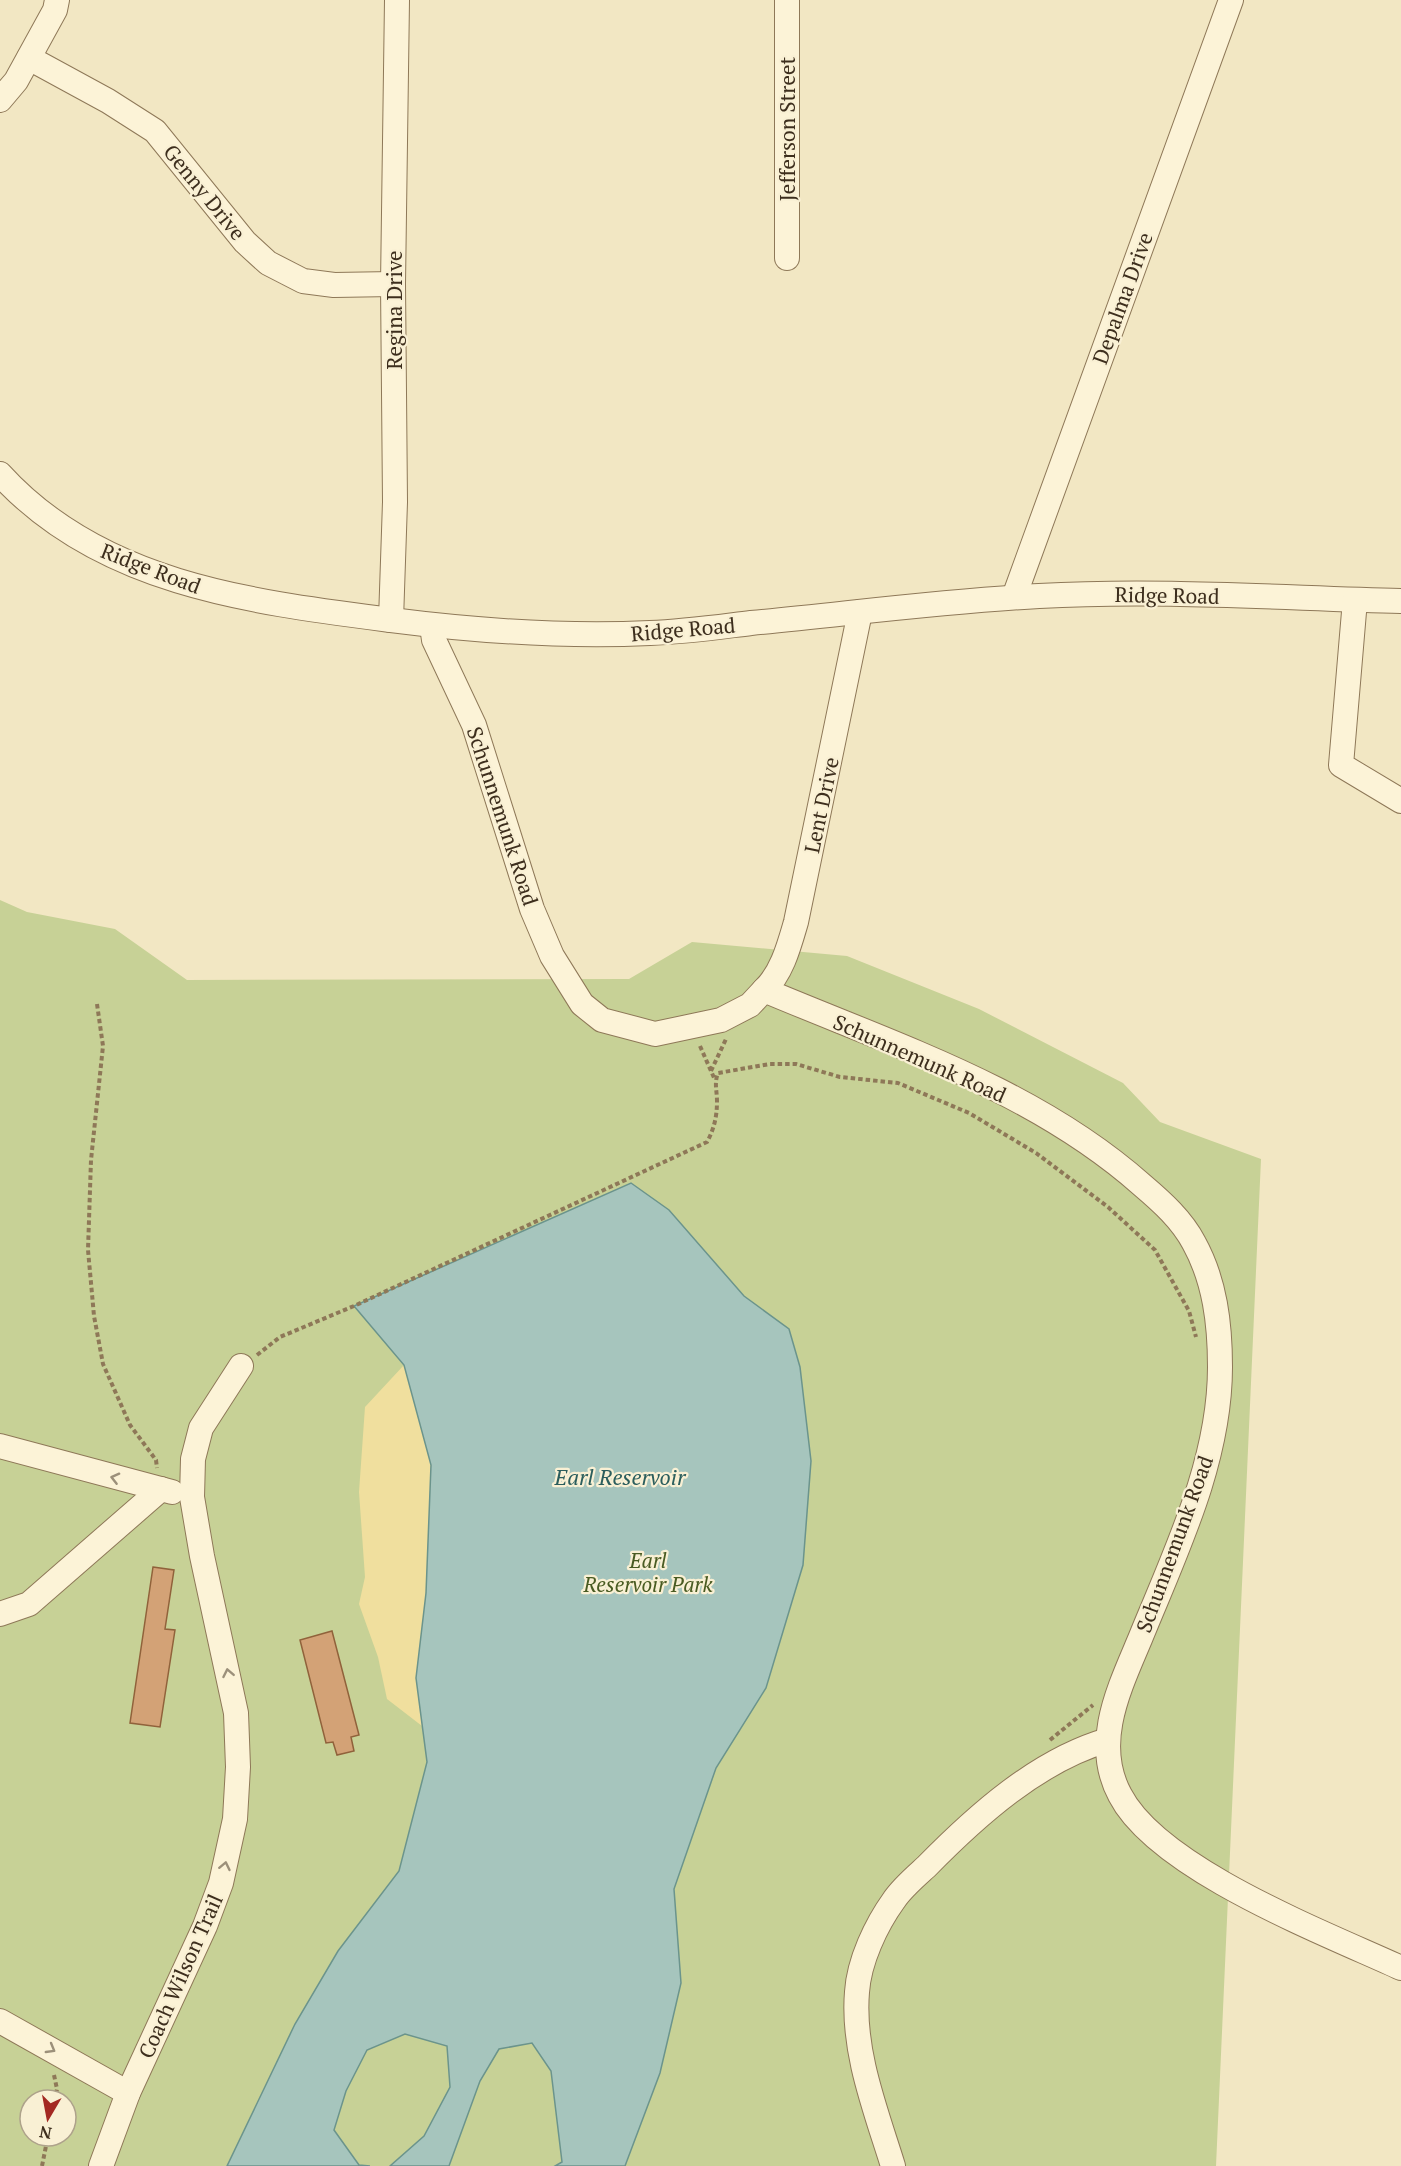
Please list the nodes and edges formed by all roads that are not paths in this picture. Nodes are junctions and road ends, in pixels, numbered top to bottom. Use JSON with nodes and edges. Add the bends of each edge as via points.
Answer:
{"nodes":[{"id":1,"x":57,"y":0,"type":"edge"},
{"id":2,"x":397,"y":0,"type":"edge"},
{"id":3,"x":787,"y":0,"type":"edge"},
{"id":4,"x":1231,"y":0,"type":"edge"},
{"id":5,"x":29,"y":58,"type":"junction"},
{"id":6,"x":0,"y":100,"type":"edge"},
{"id":7,"x":788,"y":258,"type":"dead end"},
{"id":8,"x":393,"y":284,"type":"junction"},
{"id":9,"x":0,"y":474,"type":"edge"},
{"id":10,"x":1014,"y":597,"type":"junction"},
{"id":11,"x":1355,"y":600,"type":"junction"},
{"id":12,"x":1401,"y":601,"type":"edge"},
{"id":13,"x":860,"y":612,"type":"junction"},
{"id":14,"x":391,"y":620,"type":"junction"},
{"id":15,"x":432,"y":626,"type":"junction"},
{"id":16,"x":1401,"y":801,"type":"edge"},
{"id":17,"x":764,"y":990,"type":"junction"},
{"id":18,"x":241,"y":1366,"type":"road end"},
{"id":19,"x":0,"y":1446,"type":"edge"},
{"id":20,"x":162,"y":1489,"type":"junction"},
{"id":21,"x":192,"y":1497,"type":"junction"},
{"id":22,"x":0,"y":1614,"type":"edge"},
{"id":23,"x":1108,"y":1740,"type":"junction"},
{"id":24,"x":1401,"y":1968,"type":"edge"},
{"id":25,"x":0,"y":2021,"type":"edge"},
{"id":26,"x":128,"y":2093,"type":"junction"},
{"id":27,"x":101,"y":2166,"type":"edge"},
{"id":28,"x":892,"y":2166,"type":"edge"}],
"edges":[{"from":1,"to":5,"type":"street"},
{"from":2,"to":8,"type":"street","name":"Regina Drive"},
{"from":3,"to":7,"type":"street","name":"Jefferson Street"},
{"from":4,"to":10,"type":"street","name":"Depalma Drive"},
{"from":5,"to":6,"type":"street"},
{"from":5,"to":8,"type":"street","name":"Genny Drive","via":[[155,131],[245,242],[268,263],[303,281]]},
{"from":8,"to":14,"type":"street","name":"Regina Drive","via":[[395,502]]},
{"from":9,"to":14,"type":"street","name":"Ridge Road","via":[[16,492],[62,527],[110,555],[181,584],[309,610]]},
{"from":10,"to":11,"type":"street","name":"Ridge Road","via":[[1088,593]]},
{"from":10,"to":13,"type":"street","name":"Ridge Road"},
{"from":11,"to":12,"type":"street","name":"Ridge Road"},
{"from":11,"to":16,"type":"street","via":[[1341,765]]},
{"from":13,"to":15,"type":"street","name":"Ridge Road","via":[[653,633],[563,636]]},
{"from":13,"to":17,"type":"street","name":"Lent Drive","via":[[796,922],[789,948]]},
{"from":14,"to":15,"type":"street","name":"Ridge Road"},
{"from":15,"to":17,"type":"street","name":"Schunnemunk Road","via":[[434,640],[474,725],[532,909],[552,956],[582,1004],[602,1020],[655,1034],[721,1020],[750,1005]]},
{"from":17,"to":23,"type":"street","name":"Schunnemunk Road","via":[[975,1078],[1112,1158],[1169,1209],[1193,1241],[1208,1273],[1216,1301],[1220,1369],[1202,1480],[1113,1704]]},
{"from":18,"to":21,"type":"street","name":"Coach Wilson Trail","via":[[201,1428],[193,1459]]},
{"from":20,"to":19,"type":"street","one_way":true},
{"from":20,"to":21,"type":"street"},
{"from":20,"to":22,"type":"street","via":[[29,1604]]},
{"from":26,"to":21,"type":"street","name":"Coach Wilson Trail","one_way":true,"via":[[205,1926],[221,1883],[235,1819],[236,1713]]},
{"from":23,"to":24,"type":"street","name":"Schunnemunk Road","via":[[1109,1769],[1120,1796],[1139,1825],[1167,1849],[1252,1899]]},
{"from":23,"to":28,"type":"street","via":[[1085,1746],[1048,1766],[951,1842],[895,1898],[871,1939],[857,1990],[857,2023],[866,2075]]},
{"from":25,"to":26,"type":"street","one_way":true},
{"from":26,"to":27,"type":"street","name":"Coach Wilson Trail"}]}
